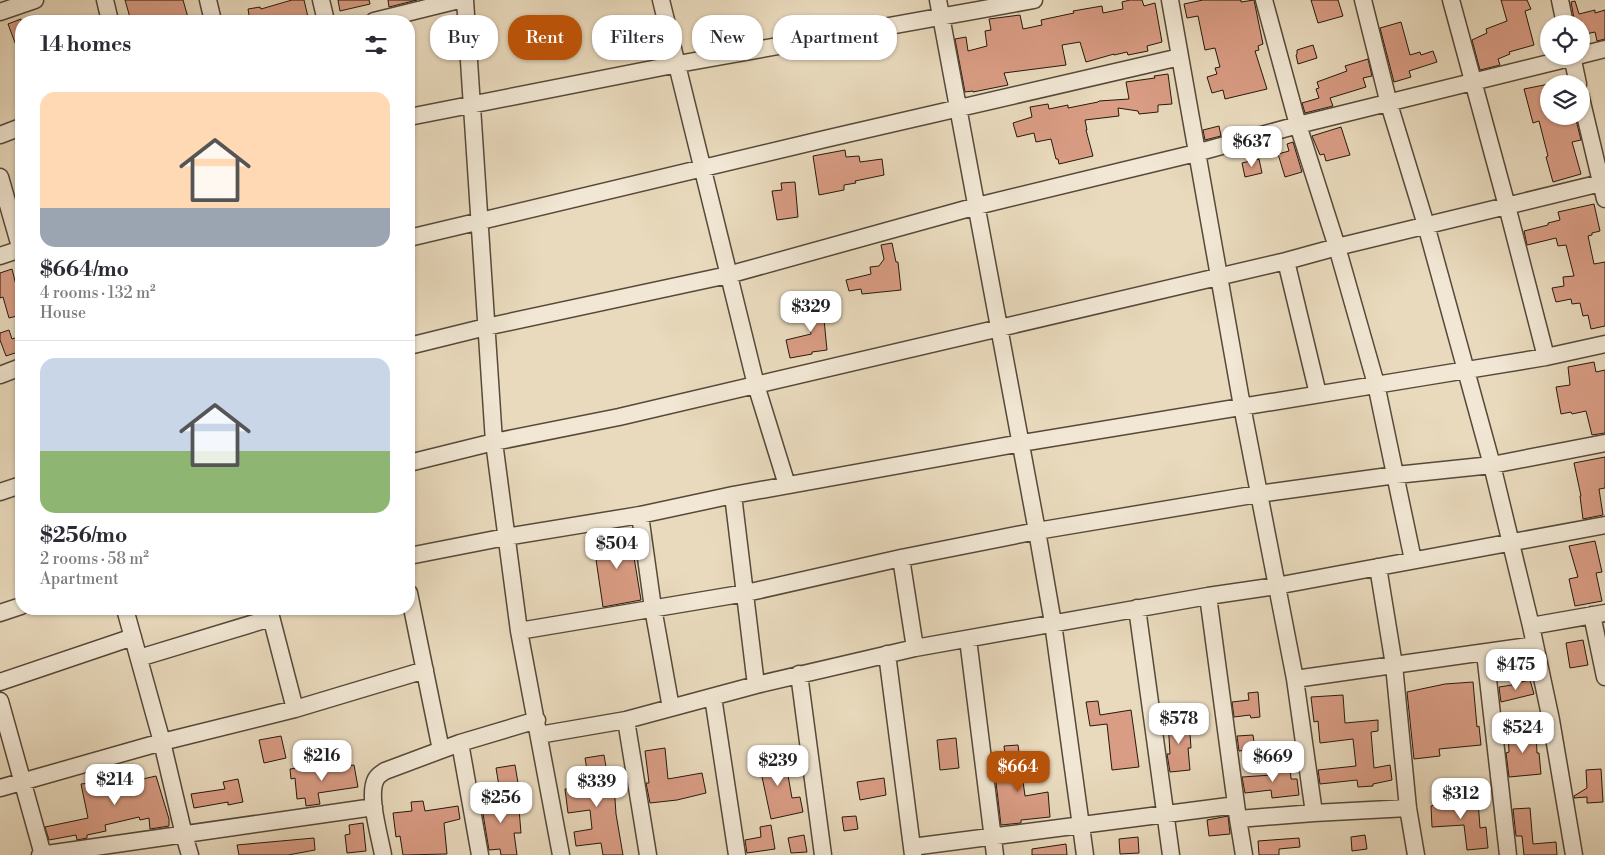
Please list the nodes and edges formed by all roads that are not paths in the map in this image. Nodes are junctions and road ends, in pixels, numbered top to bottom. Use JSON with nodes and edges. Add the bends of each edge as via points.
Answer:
{"nodes":[{"id":1,"x":35,"y":0,"type":"edge"},
{"id":2,"x":104,"y":0,"type":"edge"},
{"id":3,"x":208,"y":0,"type":"edge"},
{"id":4,"x":321,"y":0,"type":"edge"},
{"id":5,"x":458,"y":0,"type":"edge"},
{"id":6,"x":465,"y":0,"type":"edge"},
{"id":7,"x":661,"y":0,"type":"edge"},
{"id":8,"x":1034,"y":0,"type":"edge"},
{"id":9,"x":1170,"y":0,"type":"edge"},
{"id":10,"x":1264,"y":0,"type":"edge"},
{"id":11,"x":1362,"y":0,"type":"edge"},
{"id":12,"x":1451,"y":0,"type":"edge"},
{"id":13,"x":1560,"y":0,"type":"edge"},
{"id":14,"x":939,"y":8,"type":"edge"},
{"id":15,"x":0,"y":12,"type":"edge"},
{"id":16,"x":108,"y":15,"type":"edge"},
{"id":17,"x":212,"y":15,"type":"edge"},
{"id":18,"x":325,"y":15,"type":"edge"},
{"id":19,"x":398,"y":15,"type":"edge"},
{"id":20,"x":1563,"y":15,"type":"edge"},
{"id":21,"x":1605,"y":49,"type":"edge"},
{"id":22,"x":1590,"y":53,"type":"edge"},
{"id":23,"x":1180,"y":57,"type":"junction"},
{"id":24,"x":678,"y":64,"type":"junction"},
{"id":25,"x":1540,"y":65,"type":"edge"},
{"id":26,"x":1473,"y":82,"type":"junction"},
{"id":27,"x":1389,"y":104,"type":"junction"},
{"id":28,"x":472,"y":105,"type":"junction"},
{"id":29,"x":959,"y":108,"type":"junction"},
{"id":30,"x":415,"y":115,"type":"edge"},
{"id":31,"x":1298,"y":125,"type":"junction"},
{"id":32,"x":1588,"y":125,"type":"edge"},
{"id":33,"x":15,"y":129,"type":"edge"},
{"id":34,"x":0,"y":135,"type":"edge"},
{"id":35,"x":1196,"y":153,"type":"junction"},
{"id":36,"x":703,"y":168,"type":"junction"},
{"id":37,"x":0,"y":177,"type":"edge"},
{"id":38,"x":1603,"y":183,"type":"edge"},
{"id":39,"x":1605,"y":199,"type":"edge"},
{"id":40,"x":978,"y":206,"type":"junction"},
{"id":41,"x":1507,"y":206,"type":"junction"},
{"id":42,"x":479,"y":220,"type":"junction"},
{"id":43,"x":1426,"y":225,"type":"junction"},
{"id":44,"x":15,"y":228,"type":"edge"},
{"id":45,"x":415,"y":236,"type":"edge"},
{"id":46,"x":1337,"y":247,"type":"junction"},
{"id":47,"x":15,"y":251,"type":"edge"},
{"id":48,"x":0,"y":256,"type":"edge"},
{"id":49,"x":1286,"y":261,"type":"junction"},
{"id":50,"x":728,"y":275,"type":"junction"},
{"id":51,"x":1219,"y":276,"type":"junction"},
{"id":52,"x":486,"y":327,"type":"junction"},
{"id":53,"x":999,"y":327,"type":"junction"},
{"id":54,"x":1605,"y":344,"type":"edge"},
{"id":55,"x":415,"y":345,"type":"edge"},
{"id":56,"x":1546,"y":357,"type":"junction"},
{"id":57,"x":15,"y":369,"type":"edge"},
{"id":58,"x":1466,"y":370,"type":"junction"},
{"id":59,"x":0,"y":375,"type":"edge"},
{"id":60,"x":1376,"y":384,"type":"junction"},
{"id":61,"x":756,"y":385,"type":"junction"},
{"id":62,"x":1318,"y":394,"type":"junction"},
{"id":63,"x":1242,"y":406,"type":"junction"},
{"id":64,"x":494,"y":442,"type":"junction"},
{"id":65,"x":1022,"y":443,"type":"junction"},
{"id":66,"x":1605,"y":444,"type":"edge"},
{"id":67,"x":415,"y":462,"type":"edge"},
{"id":68,"x":1492,"y":465,"type":"junction"},
{"id":69,"x":1396,"y":475,"type":"junction"},
{"id":70,"x":787,"y":486,"type":"junction"},
{"id":71,"x":15,"y":487,"type":"edge"},
{"id":72,"x":0,"y":492,"type":"edge"},
{"id":73,"x":1258,"y":494,"type":"junction"},
{"id":74,"x":733,"y":495,"type":"junction"},
{"id":75,"x":640,"y":515,"type":"junction"},
{"id":76,"x":1605,"y":526,"type":"edge"},
{"id":77,"x":1038,"y":531,"type":"junction"},
{"id":78,"x":506,"y":537,"type":"junction"},
{"id":79,"x":1510,"y":544,"type":"junction"},
{"id":80,"x":415,"y":555,"type":"edge"},
{"id":81,"x":901,"y":558,"type":"junction"},
{"id":82,"x":1413,"y":560,"type":"junction"},
{"id":83,"x":1378,"y":567,"type":"junction"},
{"id":84,"x":1276,"y":586,"type":"junction"},
{"id":85,"x":746,"y":593,"type":"junction"},
{"id":86,"x":1208,"y":596,"type":"junction"},
{"id":87,"x":15,"y":608,"type":"edge"},
{"id":88,"x":653,"y":608,"type":"junction"},
{"id":89,"x":1137,"y":608,"type":"junction"},
{"id":90,"x":0,"y":613,"type":"edge"},
{"id":91,"x":1598,"y":614,"type":"edge"},
{"id":92,"x":127,"y":615,"type":"edge"},
{"id":93,"x":267,"y":615,"type":"edge"},
{"id":94,"x":270,"y":615,"type":"edge"},
{"id":95,"x":414,"y":615,"type":"edge"},
{"id":96,"x":1053,"y":623,"type":"junction"},
{"id":97,"x":1531,"y":626,"type":"junction"},
{"id":98,"x":519,"y":631,"type":"junction"},
{"id":99,"x":133,"y":637,"type":"junction"},
{"id":100,"x":968,"y":639,"type":"junction"},
{"id":101,"x":1535,"y":645,"type":"junction"},
{"id":102,"x":915,"y":648,"type":"junction"},
{"id":103,"x":1485,"y":653,"type":"junction"},
{"id":104,"x":886,"y":654,"type":"junction"},
{"id":105,"x":139,"y":658,"type":"junction"},
{"id":106,"x":1394,"y":665,"type":"junction"},
{"id":107,"x":425,"y":670,"type":"junction"},
{"id":108,"x":800,"y":674,"type":"junction"},
{"id":109,"x":1605,"y":677,"type":"edge"},
{"id":110,"x":1295,"y":679,"type":"junction"},
{"id":111,"x":0,"y":682,"type":"edge"},
{"id":112,"x":756,"y":685,"type":"junction"},
{"id":113,"x":713,"y":697,"type":"junction"},
{"id":114,"x":0,"y":701,"type":"edge"},
{"id":115,"x":671,"y":708,"type":"junction"},
{"id":116,"x":295,"y":709,"type":"junction"},
{"id":117,"x":626,"y":720,"type":"junction"},
{"id":118,"x":538,"y":727,"type":"junction"},
{"id":119,"x":162,"y":742,"type":"junction"},
{"id":120,"x":460,"y":743,"type":"junction"},
{"id":121,"x":442,"y":750,"type":"junction"},
{"id":122,"x":23,"y":782,"type":"junction"},
{"id":123,"x":0,"y":788,"type":"edge"},
{"id":124,"x":374,"y":807,"type":"junction"},
{"id":125,"x":1408,"y":808,"type":"junction"},
{"id":126,"x":1237,"y":812,"type":"junction"},
{"id":127,"x":1314,"y":813,"type":"junction"},
{"id":128,"x":1165,"y":814,"type":"junction"},
{"id":129,"x":1081,"y":825,"type":"junction"},
{"id":130,"x":184,"y":835,"type":"junction"},
{"id":131,"x":994,"y":837,"type":"junction"},
{"id":132,"x":913,"y":851,"type":"edge"},
{"id":133,"x":42,"y":855,"type":"edge"},
{"id":134,"x":190,"y":855,"type":"edge"},
{"id":135,"x":383,"y":855,"type":"edge"},
{"id":136,"x":480,"y":855,"type":"edge"},
{"id":137,"x":561,"y":855,"type":"edge"},
{"id":138,"x":648,"y":855,"type":"edge"},
{"id":139,"x":737,"y":855,"type":"edge"},
{"id":140,"x":823,"y":855,"type":"edge"},
{"id":141,"x":995,"y":855,"type":"edge"},
{"id":142,"x":1085,"y":855,"type":"edge"},
{"id":143,"x":1171,"y":855,"type":"edge"},
{"id":144,"x":1244,"y":855,"type":"edge"},
{"id":145,"x":1416,"y":855,"type":"edge"},
{"id":146,"x":1508,"y":855,"type":"edge"},
{"id":147,"x":1574,"y":855,"type":"edge"}],
"edges":[{"from":1,"to":15,"type":"street"},
{"from":2,"to":16,"type":"street"},
{"from":3,"to":17,"type":"street"},
{"from":4,"to":18,"type":"street"},
{"from":5,"to":19,"type":"street"},
{"from":6,"to":28,"type":"street"},
{"from":7,"to":24,"type":"street"},
{"from":8,"to":14,"type":"street"},
{"from":9,"to":23,"type":"street"},
{"from":10,"to":31,"type":"street"},
{"from":11,"to":27,"type":"street"},
{"from":12,"to":26,"type":"street"},
{"from":13,"to":20,"type":"street"},
{"from":14,"to":24,"type":"street"},
{"from":14,"to":29,"type":"street"},
{"from":21,"to":22,"type":"street"},
{"from":23,"to":29,"type":"street"},
{"from":23,"to":35,"type":"street"},
{"from":24,"to":28,"type":"street"},
{"from":24,"to":36,"type":"street"},
{"from":25,"to":26,"type":"street"},
{"from":26,"to":27,"type":"street"},
{"from":26,"to":41,"type":"street"},
{"from":27,"to":31,"type":"street"},
{"from":27,"to":43,"type":"street"},
{"from":28,"to":30,"type":"street"},
{"from":28,"to":42,"type":"street"},
{"from":29,"to":36,"type":"street"},
{"from":29,"to":40,"type":"street"},
{"from":31,"to":35,"type":"street"},
{"from":31,"to":46,"type":"street"},
{"from":32,"to":38,"type":"street"},
{"from":33,"to":34,"type":"street"},
{"from":35,"to":40,"type":"street"},
{"from":35,"to":51,"type":"street"},
{"from":36,"to":42,"type":"street"},
{"from":36,"to":50,"type":"street"},
{"from":37,"to":44,"type":"street"},
{"from":38,"to":39,"type":"street"},
{"from":38,"to":41,"type":"street"},
{"from":40,"to":50,"type":"street"},
{"from":40,"to":53,"type":"street"},
{"from":41,"to":43,"type":"street"},
{"from":41,"to":56,"type":"street"},
{"from":42,"to":45,"type":"street"},
{"from":42,"to":52,"type":"street"},
{"from":43,"to":46,"type":"street"},
{"from":43,"to":58,"type":"street"},
{"from":46,"to":49,"type":"street"},
{"from":46,"to":60,"type":"street"},
{"from":47,"to":48,"type":"street"},
{"from":49,"to":51,"type":"street"},
{"from":49,"to":62,"type":"street"},
{"from":50,"to":52,"type":"street"},
{"from":50,"to":61,"type":"street"},
{"from":51,"to":53,"type":"street"},
{"from":51,"to":63,"type":"street"},
{"from":52,"to":55,"type":"street"},
{"from":52,"to":64,"type":"street"},
{"from":53,"to":61,"type":"street"},
{"from":53,"to":65,"type":"street"},
{"from":54,"to":56,"type":"street"},
{"from":56,"to":58,"type":"street"},
{"from":57,"to":59,"type":"street"},
{"from":58,"to":60,"type":"street"},
{"from":58,"to":68,"type":"street"},
{"from":60,"to":62,"type":"street"},
{"from":60,"to":69,"type":"street"},
{"from":61,"to":64,"type":"street"},
{"from":61,"to":70,"type":"street"},
{"from":62,"to":63,"type":"street"},
{"from":63,"to":65,"type":"street"},
{"from":63,"to":73,"type":"street"},
{"from":64,"to":67,"type":"street"},
{"from":64,"to":78,"type":"street"},
{"from":65,"to":70,"type":"street"},
{"from":65,"to":77,"type":"street"},
{"from":66,"to":68,"type":"street"},
{"from":68,"to":69,"type":"street"},
{"from":68,"to":79,"type":"street"},
{"from":69,"to":73,"type":"street"},
{"from":69,"to":82,"type":"street"},
{"from":70,"to":74,"type":"street"},
{"from":71,"to":72,"type":"street"},
{"from":73,"to":77,"type":"street"},
{"from":73,"to":84,"type":"street"},
{"from":74,"to":75,"type":"street"},
{"from":74,"to":85,"type":"street"},
{"from":75,"to":78,"type":"street"},
{"from":75,"to":88,"type":"street"},
{"from":76,"to":79,"type":"street"},
{"from":77,"to":81,"type":"street"},
{"from":77,"to":96,"type":"street"},
{"from":78,"to":80,"type":"street"},
{"from":78,"to":98,"type":"street"},
{"from":79,"to":82,"type":"street"},
{"from":79,"to":97,"type":"street"},
{"from":81,"to":85,"type":"street"},
{"from":81,"to":102,"type":"street"},
{"from":82,"to":83,"type":"street"},
{"from":83,"to":84,"type":"street"},
{"from":83,"to":106,"type":"street"},
{"from":84,"to":86,"type":"street"},
{"from":84,"to":110,"type":"street"},
{"from":85,"to":88,"type":"street"},
{"from":85,"to":112,"type":"street"},
{"from":86,"to":89,"type":"street"},
{"from":86,"to":126,"type":"street"},
{"from":87,"to":90,"type":"street"},
{"from":88,"to":98,"type":"street"},
{"from":88,"to":115,"type":"street"},
{"from":89,"to":96,"type":"street"},
{"from":89,"to":128,"type":"street"},
{"from":91,"to":97,"type":"street"},
{"from":91,"to":109,"type":"street"},
{"from":92,"to":99,"type":"street"},
{"from":93,"to":105,"type":"street"},
{"from":94,"to":116,"type":"street"},
{"from":95,"to":107,"type":"street"},
{"from":96,"to":100,"type":"street"},
{"from":96,"to":129,"type":"street"},
{"from":97,"to":101,"type":"street"},
{"from":98,"to":118,"type":"street"},
{"from":99,"to":105,"type":"street"},
{"from":99,"to":111,"type":"street"},
{"from":100,"to":102,"type":"street"},
{"from":100,"to":131,"type":"street"},
{"from":101,"to":103,"type":"street"},
{"from":101,"to":147,"type":"street"},
{"from":102,"to":104,"type":"street"},
{"from":103,"to":106,"type":"street"},
{"from":103,"to":146,"type":"street"},
{"from":104,"to":108,"type":"street"},
{"from":104,"to":132,"type":"street"},
{"from":105,"to":119,"type":"street"},
{"from":106,"to":110,"type":"street"},
{"from":106,"to":125,"type":"street"},
{"from":107,"to":116,"type":"street"},
{"from":107,"to":121,"type":"street"},
{"from":108,"to":112,"type":"street"},
{"from":108,"to":140,"type":"street"},
{"from":110,"to":127,"type":"street"},
{"from":112,"to":113,"type":"street"},
{"from":113,"to":115,"type":"street"},
{"from":113,"to":139,"type":"street"},
{"from":114,"to":122,"type":"street"},
{"from":115,"to":117,"type":"street"},
{"from":116,"to":119,"type":"street"},
{"from":117,"to":118,"type":"street"},
{"from":117,"to":138,"type":"street"},
{"from":118,"to":120,"type":"street"},
{"from":118,"to":137,"type":"street"},
{"from":119,"to":122,"type":"street"},
{"from":119,"to":130,"type":"street"},
{"from":120,"to":121,"type":"street"},
{"from":120,"to":136,"type":"street"},
{"from":121,"to":124,"type":"street","via":[[377,777],[373,787]]},
{"from":122,"to":123,"type":"street"},
{"from":122,"to":133,"type":"street"},
{"from":124,"to":130,"type":"street"},
{"from":124,"to":135,"type":"street"},
{"from":125,"to":127,"type":"street"},
{"from":125,"to":145,"type":"street"},
{"from":126,"to":127,"type":"street"},
{"from":126,"to":128,"type":"street"},
{"from":126,"to":144,"type":"street"},
{"from":128,"to":129,"type":"street"},
{"from":128,"to":143,"type":"street"},
{"from":129,"to":131,"type":"street"},
{"from":129,"to":142,"type":"street"},
{"from":130,"to":133,"type":"street"},
{"from":130,"to":134,"type":"street"},
{"from":131,"to":132,"type":"street"},
{"from":131,"to":141,"type":"street"}]}
